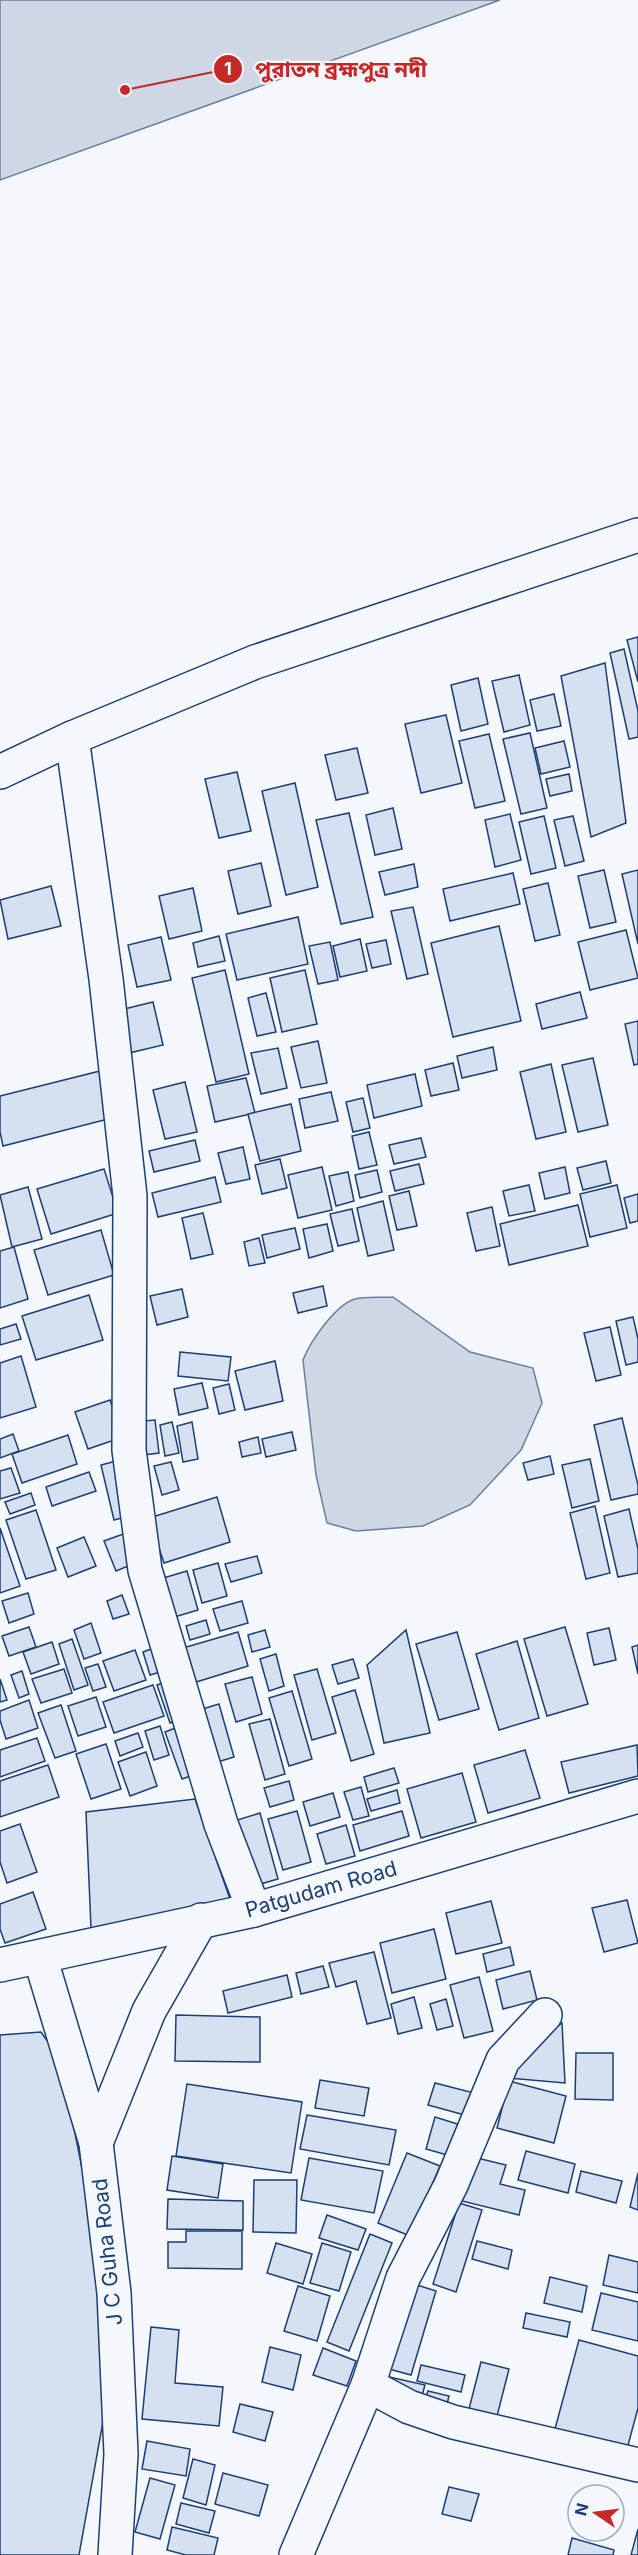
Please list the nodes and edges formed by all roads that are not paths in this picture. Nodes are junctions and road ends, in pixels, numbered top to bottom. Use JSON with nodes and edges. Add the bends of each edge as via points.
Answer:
{"nodes":[{"id":1,"x":638,"y":535,"type":"edge"},
{"id":2,"x":72,"y":738,"type":"junction"},
{"id":3,"x":0,"y":772,"type":"edge"},
{"id":4,"x":638,"y":1796,"type":"edge"},
{"id":5,"x":254,"y":1910,"type":"junction"},
{"id":6,"x":201,"y":1920,"type":"junction"},
{"id":7,"x":40,"y":1957,"type":"junction"},
{"id":8,"x":0,"y":1965,"type":"edge"},
{"id":9,"x":545,"y":2015,"type":"dead end"},
{"id":10,"x":96,"y":2143,"type":"junction"},
{"id":11,"x":368,"y":2385,"type":"junction"},
{"id":12,"x":638,"y":2465,"type":"edge"},
{"id":13,"x":115,"y":2555,"type":"edge"},
{"id":14,"x":296,"y":2555,"type":"edge"}],
"edges":[{"from":1,"to":2,"type":"street","via":[[255,662]]},
{"from":2,"to":3,"type":"street"},
{"from":2,"to":5,"type":"street","via":[[106,979],[129,1197],[129,1450],[145,1570],[221,1824]]},
{"from":4,"to":5,"type":"street","name":"Patgudam Road"},
{"from":5,"to":6,"type":"street","name":"Patgudam Road"},
{"from":6,"to":7,"type":"street","name":"Patgudam Road"},
{"from":6,"to":10,"type":"street","via":[[148,2011]]},
{"from":7,"to":8,"type":"street","name":"Patgudam Road"},
{"from":7,"to":10,"type":"street","name":"J C Guha Road"},
{"from":9,"to":11,"type":"street","via":[[503,2060],[451,2185],[403,2278]]},
{"from":10,"to":13,"type":"street","name":"J C Guha Road","via":[[114,2293],[121,2443]]},
{"from":11,"to":12,"type":"street","via":[[409,2407],[453,2422]]},
{"from":11,"to":14,"type":"street"}]}
